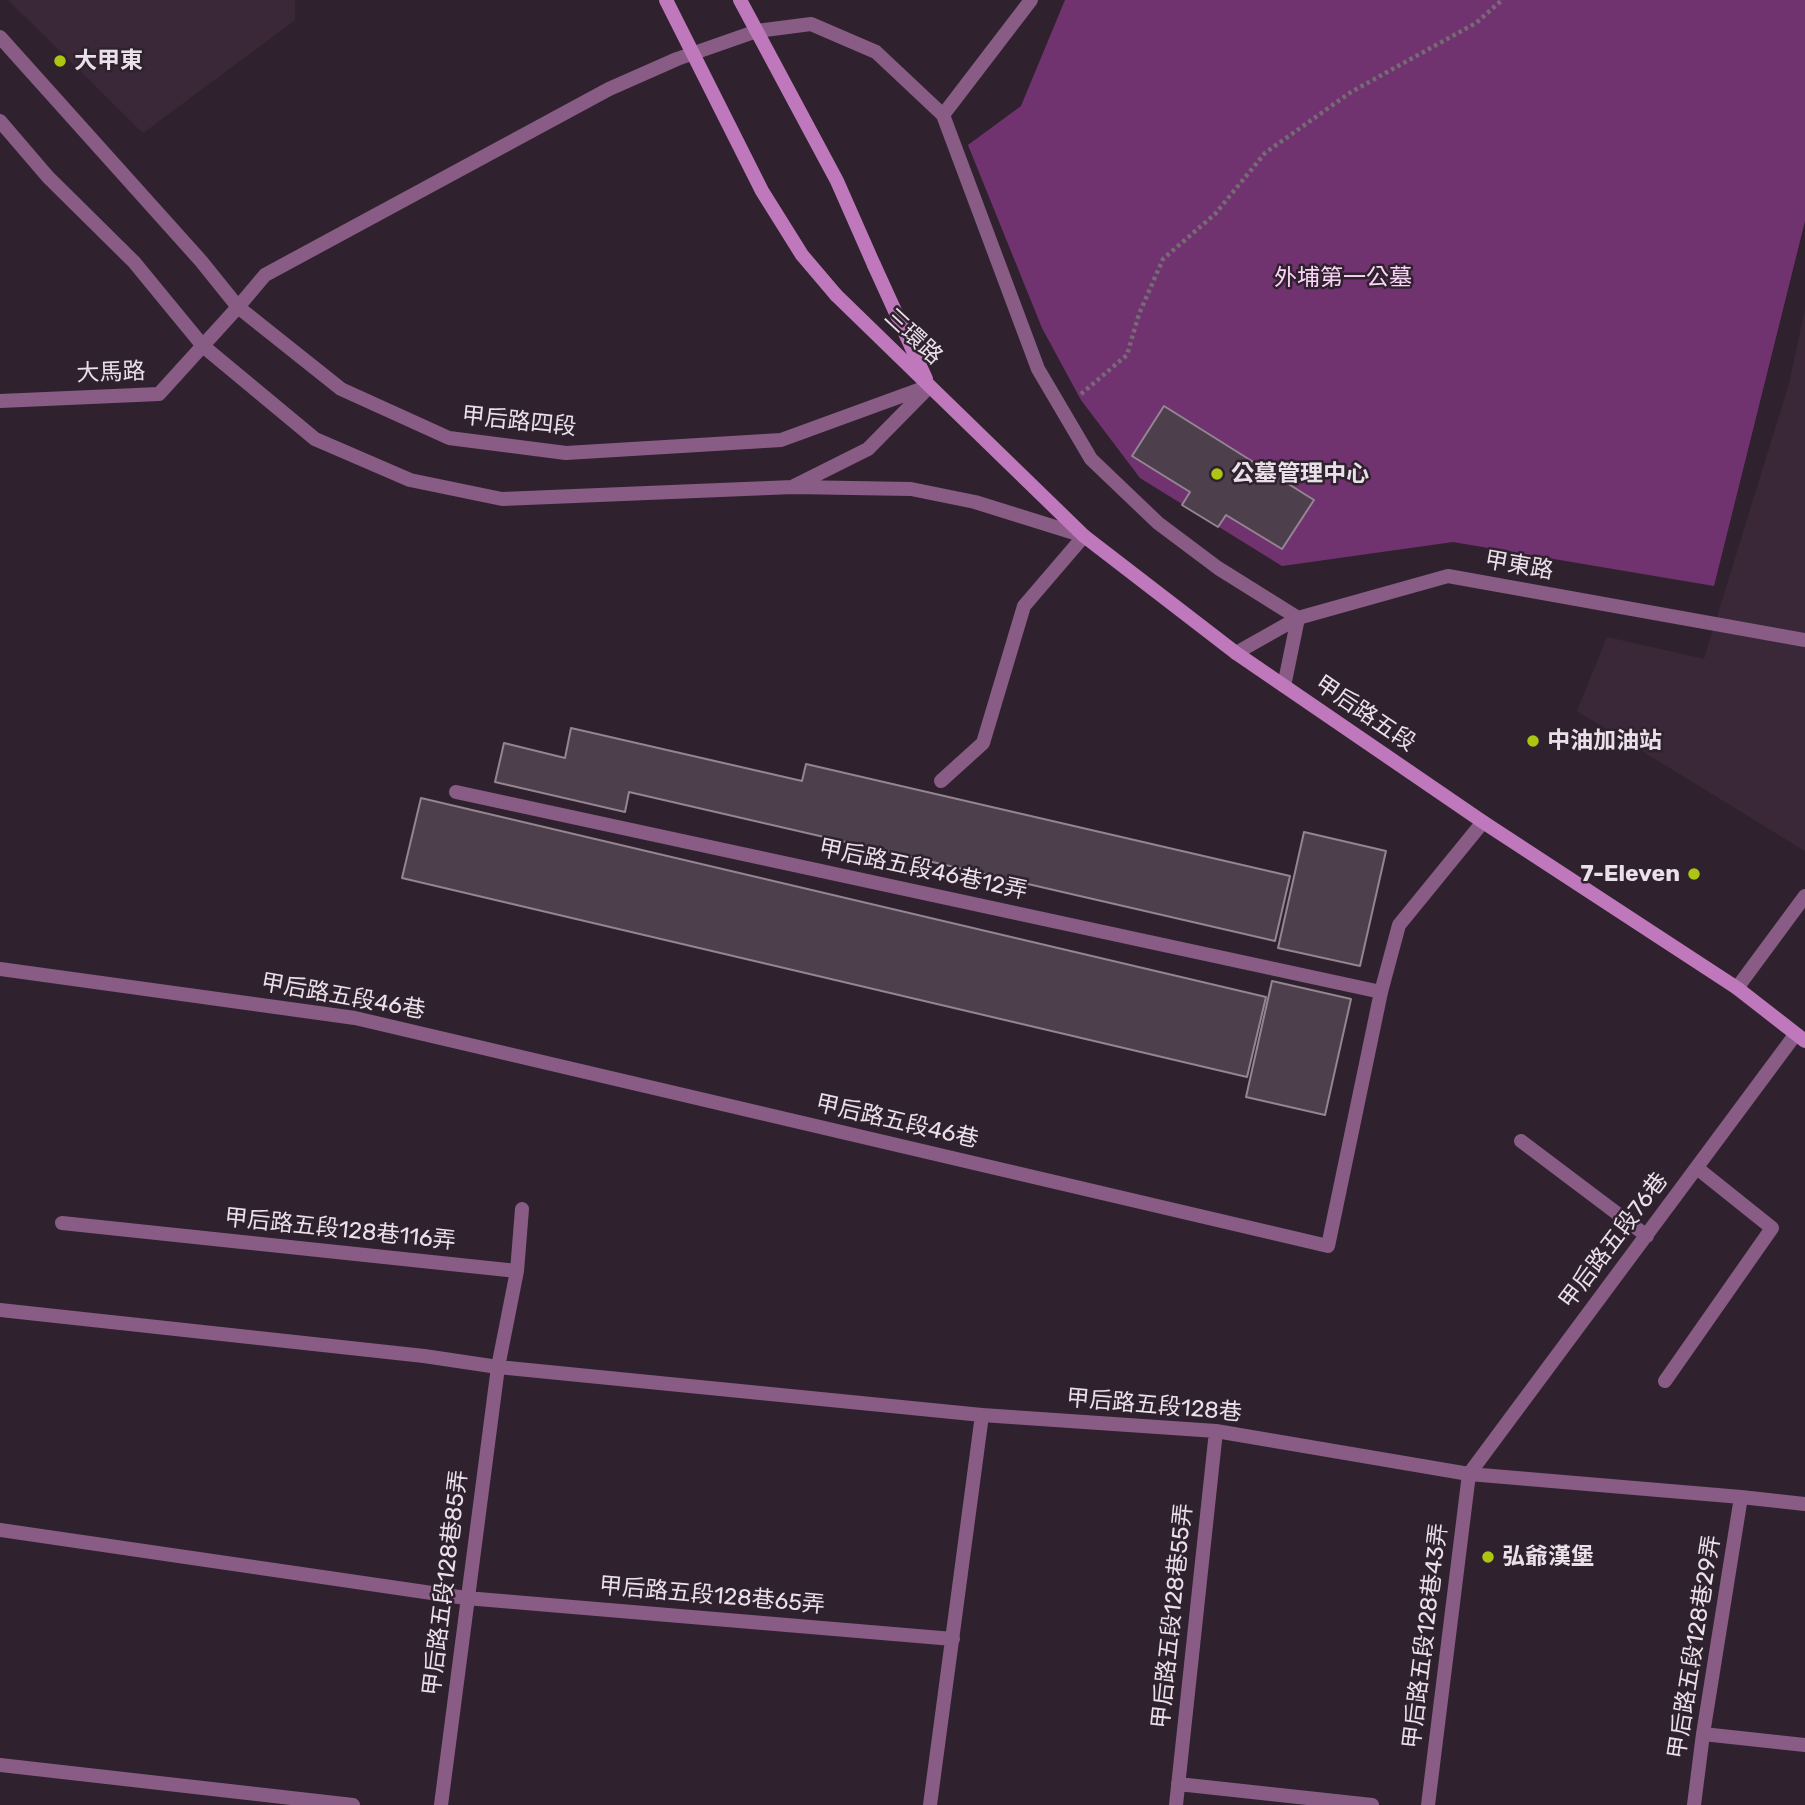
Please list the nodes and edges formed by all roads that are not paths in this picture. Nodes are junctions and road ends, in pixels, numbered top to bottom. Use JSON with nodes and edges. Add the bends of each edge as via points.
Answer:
{"nodes":[{"id":1,"x":666,"y":0,"type":"edge"},
{"id":2,"x":740,"y":0,"type":"edge"},
{"id":3,"x":1031,"y":0,"type":"edge"},
{"id":4,"x":0,"y":37,"type":"edge"},
{"id":5,"x":943,"y":115,"type":"junction"},
{"id":6,"x":0,"y":121,"type":"edge"},
{"id":7,"x":238,"y":307,"type":"junction"},
{"id":8,"x":203,"y":346,"type":"junction"},
{"id":9,"x":929,"y":386,"type":"junction"},
{"id":10,"x":0,"y":401,"type":"edge"},
{"id":11,"x":793,"y":486,"type":"junction"},
{"id":12,"x":1084,"y":536,"type":"junction"},
{"id":13,"x":1298,"y":618,"type":"junction"},
{"id":14,"x":1805,"y":640,"type":"edge"},
{"id":15,"x":1236,"y":653,"type":"junction"},
{"id":16,"x":1284,"y":686,"type":"junction"},
{"id":17,"x":942,"y":781,"type":"dead end"},
{"id":18,"x":456,"y":792,"type":"dead end"},
{"id":19,"x":1483,"y":822,"type":"junction"},
{"id":20,"x":1805,"y":895,"type":"edge"},
{"id":21,"x":0,"y":969,"type":"edge"},
{"id":22,"x":1737,"y":988,"type":"junction"},
{"id":23,"x":1381,"y":992,"type":"junction"},
{"id":24,"x":1800,"y":1038,"type":"edge"},
{"id":25,"x":1521,"y":1141,"type":"dead end"},
{"id":26,"x":1697,"y":1168,"type":"junction"},
{"id":27,"x":522,"y":1209,"type":"dead end"},
{"id":28,"x":62,"y":1223,"type":"dead end"},
{"id":29,"x":1647,"y":1236,"type":"junction"},
{"id":30,"x":517,"y":1271,"type":"junction"},
{"id":31,"x":0,"y":1310,"type":"edge"},
{"id":32,"x":498,"y":1367,"type":"junction"},
{"id":33,"x":1665,"y":1381,"type":"dead end"},
{"id":34,"x":982,"y":1415,"type":"junction"},
{"id":35,"x":1216,"y":1431,"type":"junction"},
{"id":36,"x":1469,"y":1474,"type":"junction"},
{"id":37,"x":1741,"y":1497,"type":"junction"},
{"id":38,"x":1805,"y":1504,"type":"edge"},
{"id":39,"x":0,"y":1530,"type":"edge"},
{"id":40,"x":466,"y":1598,"type":"junction"},
{"id":41,"x":953,"y":1639,"type":"junction"},
{"id":42,"x":1703,"y":1734,"type":"junction"},
{"id":43,"x":1805,"y":1745,"type":"edge"},
{"id":44,"x":0,"y":1765,"type":"edge"},
{"id":45,"x":1178,"y":1784,"type":"junction"},
{"id":46,"x":353,"y":1805,"type":"edge"},
{"id":47,"x":441,"y":1805,"type":"edge"},
{"id":48,"x":930,"y":1805,"type":"edge"},
{"id":49,"x":1176,"y":1805,"type":"edge"},
{"id":50,"x":1372,"y":1805,"type":"edge"},
{"id":51,"x":1428,"y":1805,"type":"edge"},
{"id":52,"x":1694,"y":1805,"type":"edge"}],
"edges":[{"from":1,"to":9,"type":"main road","name":"三環路","bridge":true,"via":[[762,191],[802,255]]},
{"from":2,"to":9,"type":"main road","name":"三環路","bridge":true,"via":[[837,181]]},
{"from":3,"to":5,"type":"street"},
{"from":4,"to":7,"type":"street","name":"甲后路四段"},
{"from":5,"to":7,"type":"street","name":"大馬路","via":[[876,52],[811,24],[757,31],[609,89],[265,275]]},
{"from":5,"to":13,"type":"street","via":[[1038,369],[1091,459],[1158,523],[1218,568]]},
{"from":6,"to":8,"type":"street","via":[[48,177],[134,262]]},
{"from":7,"to":8,"type":"street","name":"大馬路"},
{"from":7,"to":9,"type":"street","name":"甲后路四段","via":[[341,389],[449,438],[566,453],[781,440]]},
{"from":8,"to":10,"type":"street","name":"大馬路","via":[[159,394]]},
{"from":8,"to":11,"type":"street","via":[[315,439],[410,480],[502,499]]},
{"from":9,"to":11,"type":"street","via":[[868,449]]},
{"from":9,"to":12,"type":"main road","name":"甲后路五段"},
{"from":11,"to":12,"type":"street","via":[[911,489],[975,502]]},
{"from":12,"to":15,"type":"main road","name":"甲后路五段"},
{"from":12,"to":17,"type":"street","via":[[1024,606],[984,743]]},
{"from":13,"to":14,"type":"street","name":"甲東路","via":[[1448,576]]},
{"from":13,"to":15,"type":"street","name":"甲東路"},
{"from":13,"to":16,"type":"street"},
{"from":15,"to":16,"type":"main road","name":"甲后路五段"},
{"from":16,"to":19,"type":"main road","name":"甲后路五段"},
{"from":18,"to":23,"type":"street","name":"甲后路五段46巷12弄"},
{"from":19,"to":22,"type":"main road","name":"甲后路五段"},
{"from":19,"to":23,"type":"street","name":"甲后路五段46巷","via":[[1399,925]]},
{"from":20,"to":22,"type":"street"},
{"from":21,"to":23,"type":"street","name":"甲后路五段46巷","via":[[355,1018],[1328,1246]]},
{"from":22,"to":24,"type":"main road","name":"甲后路五段"},
{"from":24,"to":26,"type":"street","name":"甲后路五段76巷"},
{"from":25,"to":29,"type":"street"},
{"from":26,"to":29,"type":"street","name":"甲后路五段76巷"},
{"from":26,"to":33,"type":"street","via":[[1772,1228]]},
{"from":27,"to":30,"type":"street"},
{"from":28,"to":30,"type":"street","name":"甲后路五段128巷116弄"},
{"from":29,"to":36,"type":"street","name":"甲后路五段76巷"},
{"from":30,"to":32,"type":"street"},
{"from":31,"to":32,"type":"street","name":"甲后路五段128巷"},
{"from":32,"to":34,"type":"street","name":"甲后路五段128巷"},
{"from":32,"to":40,"type":"street","name":"甲后路五段128巷85弄"},
{"from":34,"to":35,"type":"street","name":"甲后路五段128巷"},
{"from":34,"to":41,"type":"street"},
{"from":35,"to":36,"type":"street","name":"甲后路五段128巷"},
{"from":35,"to":45,"type":"street","name":"甲后路五段128巷55弄"},
{"from":36,"to":37,"type":"street","name":"甲后路五段128巷"},
{"from":36,"to":51,"type":"street","name":"甲后路五段128巷43弄"},
{"from":37,"to":38,"type":"street","name":"甲后路五段128巷"},
{"from":37,"to":42,"type":"street","name":"甲后路五段128巷29弄"},
{"from":39,"to":40,"type":"street","name":"甲后路五段128巷65弄"},
{"from":40,"to":41,"type":"street","name":"甲后路五段128巷65弄"},
{"from":40,"to":47,"type":"street","name":"甲后路五段128巷85弄"},
{"from":41,"to":48,"type":"street"},
{"from":42,"to":43,"type":"street"},
{"from":42,"to":52,"type":"street","name":"甲后路五段128巷29弄"},
{"from":44,"to":46,"type":"street"},
{"from":45,"to":49,"type":"street","name":"甲后路五段128巷55弄"},
{"from":45,"to":50,"type":"street"}]}
